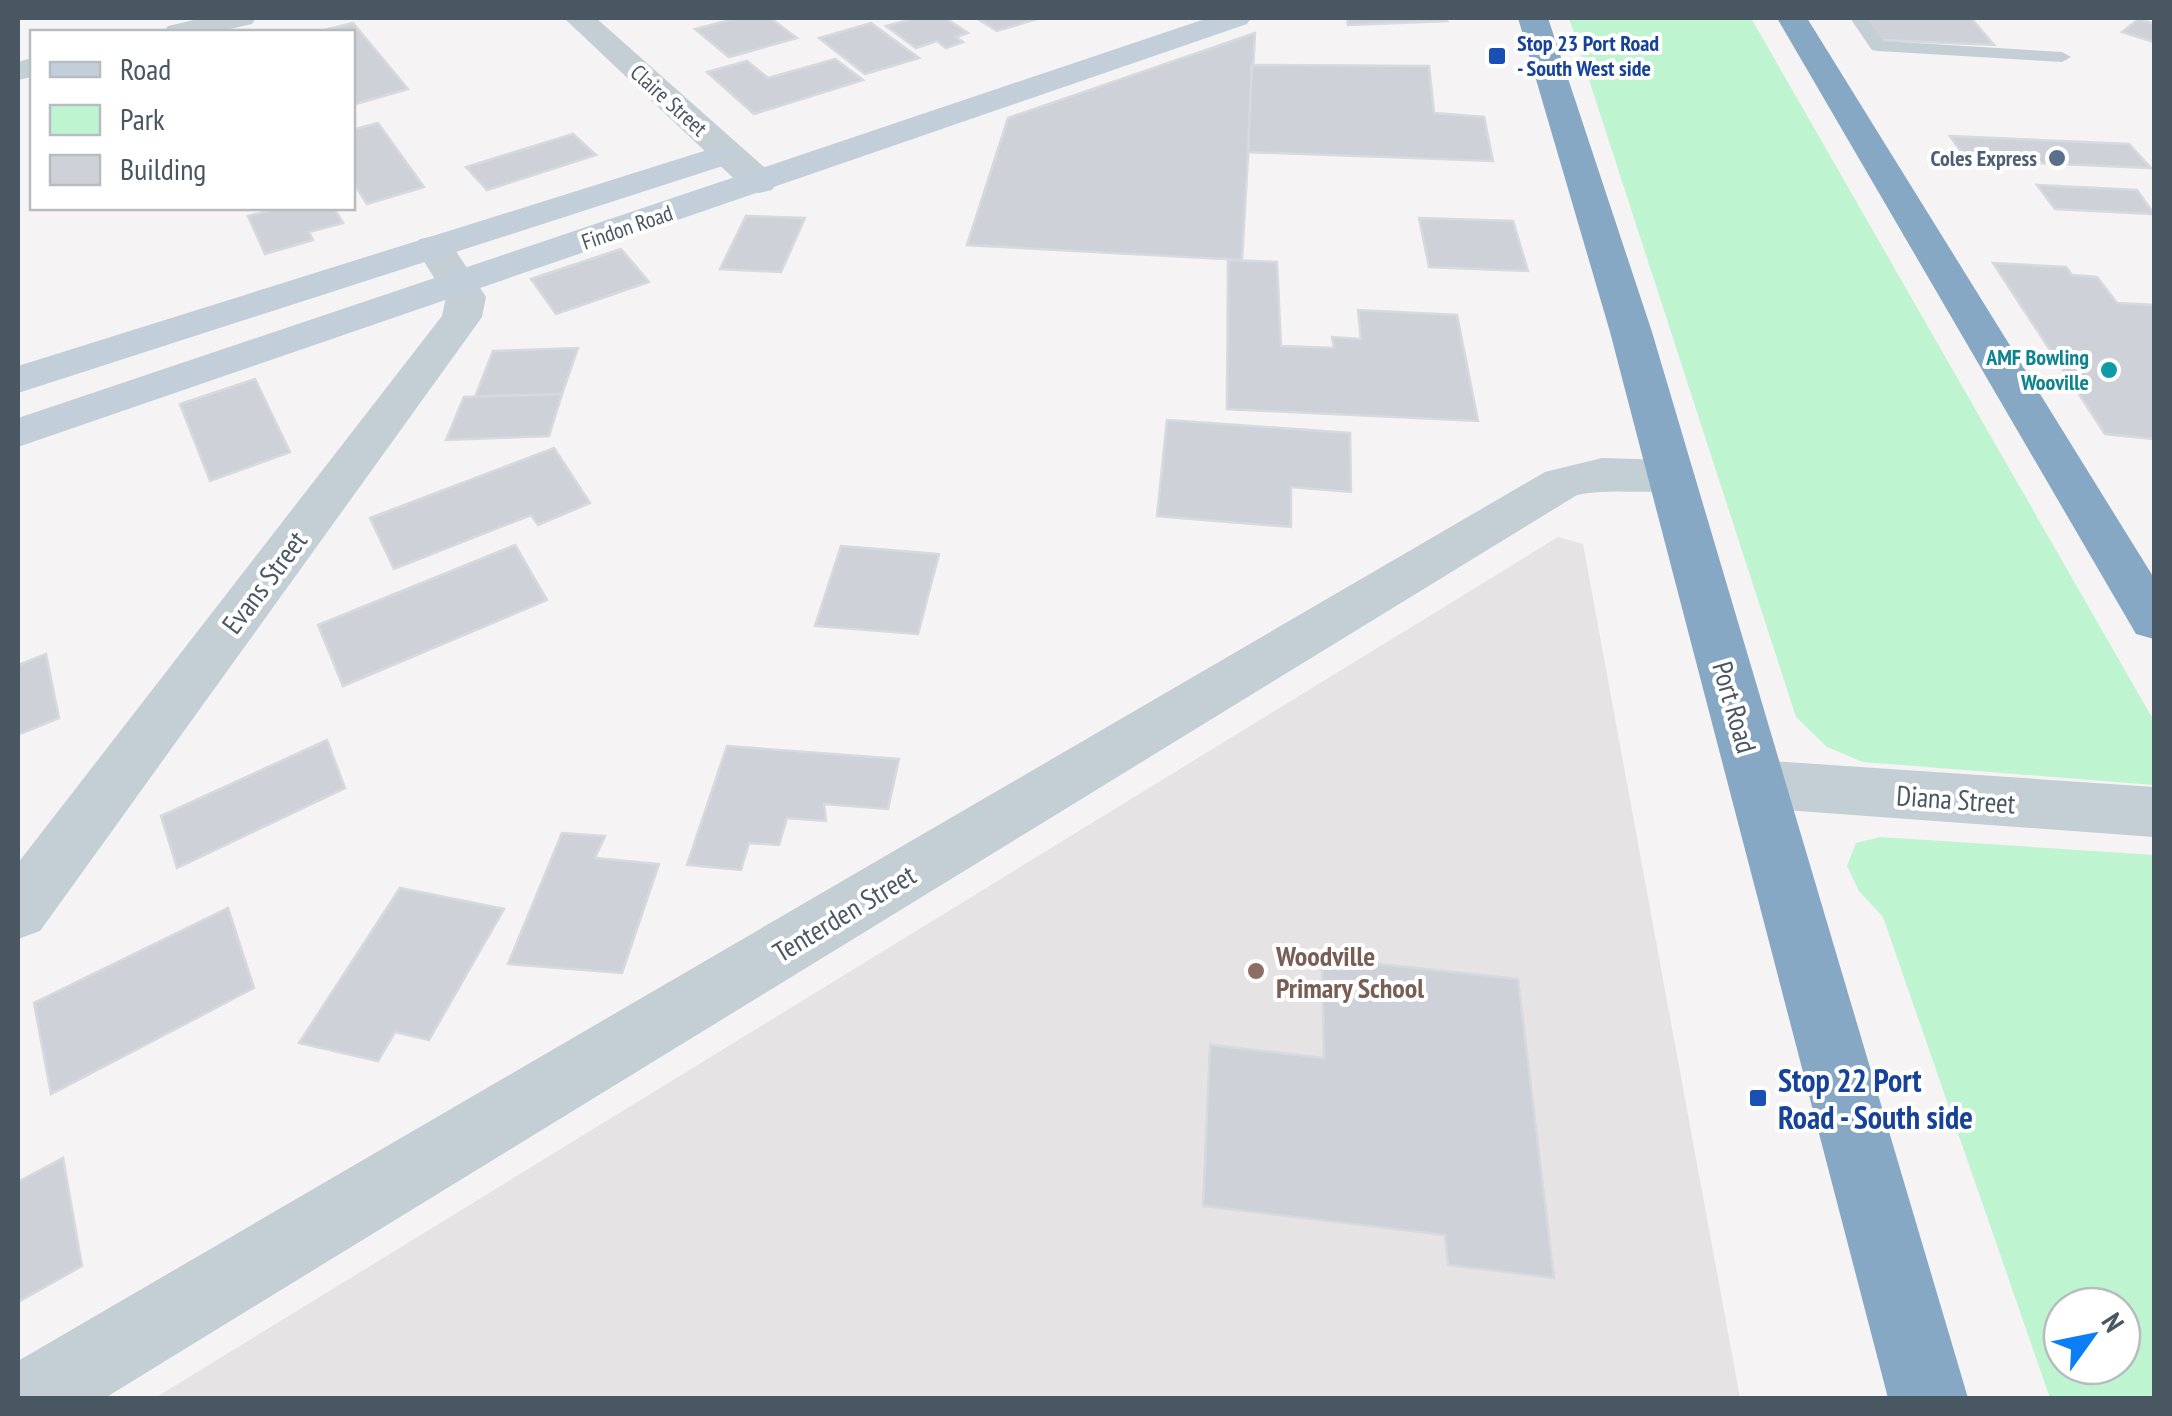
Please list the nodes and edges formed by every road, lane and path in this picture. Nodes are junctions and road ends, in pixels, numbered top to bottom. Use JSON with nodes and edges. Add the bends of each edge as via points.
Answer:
{"nodes":[{"id":1,"x":241,"y":18,"type":"edge"},
{"id":2,"x":579,"y":18,"type":"edge"},
{"id":3,"x":1148,"y":18,"type":"edge"},
{"id":4,"x":1236,"y":18,"type":"edge"},
{"id":5,"x":1533,"y":18,"type":"edge"},
{"id":6,"x":1792,"y":18,"type":"edge"},
{"id":7,"x":1858,"y":18,"type":"edge"},
{"id":8,"x":188,"y":30,"type":"edge"},
{"id":9,"x":2062,"y":57,"type":"dead end"},
{"id":10,"x":964,"y":78,"type":"dead end"},
{"id":11,"x":765,"y":142,"type":"dead end"},
{"id":12,"x":729,"y":154,"type":"junction"},
{"id":13,"x":759,"y":182,"type":"junction"},
{"id":14,"x":446,"y":266,"type":"junction"},
{"id":15,"x":18,"y":380,"type":"edge"},
{"id":16,"x":18,"y":433,"type":"edge"},
{"id":17,"x":1672,"y":476,"type":"junction"},
{"id":18,"x":2154,"y":620,"type":"edge"},
{"id":19,"x":1758,"y":784,"type":"junction"},
{"id":20,"x":2154,"y":812,"type":"edge"},
{"id":21,"x":18,"y":911,"type":"edge"},
{"id":22,"x":32,"y":1398,"type":"edge"},
{"id":23,"x":1928,"y":1398,"type":"edge"}],
"edges":[{"from":1,"to":8,"type":"street"},
{"from":2,"to":12,"type":"street","name":"Claire Street"},
{"from":3,"to":10,"type":"main road"},
{"from":4,"to":13,"type":"main road","name":"Findon Road"},
{"from":5,"to":17,"type":"highway","name":"Port Road"},
{"from":6,"to":18,"type":"highway"},
{"from":7,"to":9,"type":"lane","via":[[1878,46]]},
{"from":11,"to":12,"type":"main road","name":"Findon Road"},
{"from":12,"to":13,"type":"street","name":"Claire Street"},
{"from":12,"to":14,"type":"main road","name":"Findon Road"},
{"from":13,"to":14,"type":"main road","name":"Findon Road"},
{"from":14,"to":15,"type":"main road","name":"Findon Road"},
{"from":14,"to":16,"type":"main road","name":"Findon Road"},
{"from":14,"to":21,"type":"street","name":"Evans Street","via":[[467,304],[462,316]]},
{"from":17,"to":19,"type":"highway","name":"Port Road"},
{"from":17,"to":22,"type":"street","name":"Tenterden Street","via":[[1602,474],[1562,484]]},
{"from":19,"to":20,"type":"street","name":"Diana Street"},
{"from":19,"to":23,"type":"highway","name":"Port Road"}]}
